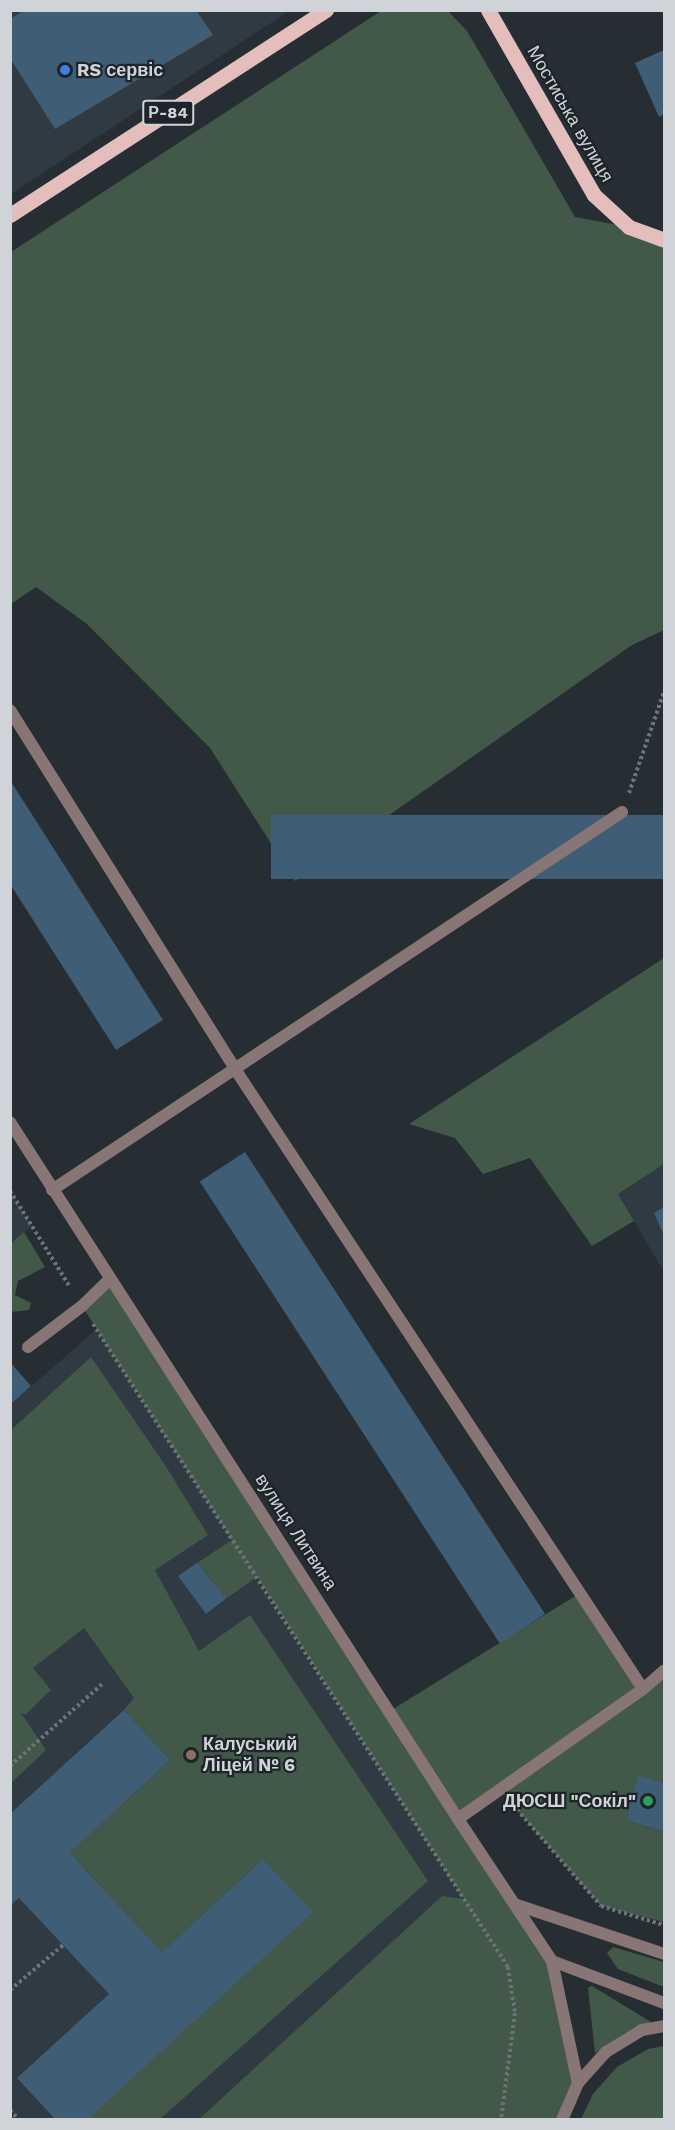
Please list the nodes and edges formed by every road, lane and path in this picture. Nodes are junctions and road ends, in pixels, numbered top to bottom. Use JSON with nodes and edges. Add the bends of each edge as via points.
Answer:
{"nodes":[{"id":1,"x":326,"y":10,"type":"edge"},
{"id":2,"x":488,"y":10,"type":"edge"},
{"id":3,"x":10,"y":215,"type":"edge"},
{"id":4,"x":664,"y":240,"type":"edge"},
{"id":5,"x":664,"y":692,"type":"edge"},
{"id":6,"x":10,"y":710,"type":"edge"},
{"id":7,"x":622,"y":812,"type":"joint"},
{"id":8,"x":235,"y":1070,"type":"junction"},
{"id":9,"x":10,"y":1122,"type":"edge"},
{"id":10,"x":52,"y":1190,"type":"junction"},
{"id":11,"x":10,"y":1191,"type":"edge"},
{"id":12,"x":110,"y":1279,"type":"junction"},
{"id":13,"x":82,"y":1306,"type":"junction"},
{"id":14,"x":28,"y":1347,"type":"dead end"},
{"id":15,"x":664,"y":1671,"type":"edge"},
{"id":16,"x":102,"y":1684,"type":"dead end"},
{"id":17,"x":643,"y":1689,"type":"junction"},
{"id":18,"x":10,"y":1766,"type":"edge"},
{"id":19,"x":500,"y":1790,"type":"junction"},
{"id":20,"x":458,"y":1819,"type":"junction"},
{"id":21,"x":517,"y":1905,"type":"junction"},
{"id":22,"x":664,"y":1925,"type":"edge"},
{"id":23,"x":63,"y":1945,"type":"dead end"},
{"id":24,"x":664,"y":1954,"type":"edge"},
{"id":25,"x":552,"y":1961,"type":"junction"},
{"id":26,"x":10,"y":1990,"type":"edge"},
{"id":27,"x":664,"y":2003,"type":"edge"},
{"id":28,"x":664,"y":2026,"type":"edge"},
{"id":29,"x":578,"y":2083,"type":"junction"},
{"id":30,"x":10,"y":2110,"type":"edge"},
{"id":31,"x":19,"y":2120,"type":"edge"},
{"id":32,"x":501,"y":2120,"type":"edge"},
{"id":33,"x":562,"y":2120,"type":"edge"}],
"edges":[{"from":1,"to":3,"type":"main road","number":"Р-84"},
{"from":2,"to":4,"type":"main road","name":"Мостиська вулиця","via":[[594,195],[629,227]]},
{"from":5,"to":7,"type":"path"},
{"from":6,"to":8,"type":"street"},
{"from":7,"to":8,"type":"street"},
{"from":8,"to":10,"type":"street"},
{"from":8,"to":17,"type":"street"},
{"from":9,"to":10,"type":"street","name":"вулиця Литвина"},
{"from":10,"to":12,"type":"street","name":"вулиця Литвина"},
{"from":11,"to":13,"type":"path"},
{"from":12,"to":13,"type":"street"},
{"from":12,"to":20,"type":"street","name":"вулиця Литвина"},
{"from":13,"to":14,"type":"street"},
{"from":13,"to":32,"type":"path","via":[[508,1967],[515,2013]]},
{"from":15,"to":17,"type":"street"},
{"from":16,"to":18,"type":"path"},
{"from":17,"to":19,"type":"street"},
{"from":19,"to":20,"type":"street"},
{"from":19,"to":22,"type":"path","via":[[601,1906]]},
{"from":20,"to":21,"type":"street","name":"вулиця Литвина"},
{"from":21,"to":24,"type":"street"},
{"from":21,"to":25,"type":"street","name":"вулиця Литвина"},
{"from":23,"to":26,"type":"path"},
{"from":25,"to":27,"type":"street"},
{"from":25,"to":29,"type":"street","name":"вулиця Литвина"},
{"from":28,"to":29,"type":"street","via":[[642,2030],[606,2052]]},
{"from":29,"to":33,"type":"street"},
{"from":30,"to":31,"type":"path"}]}
